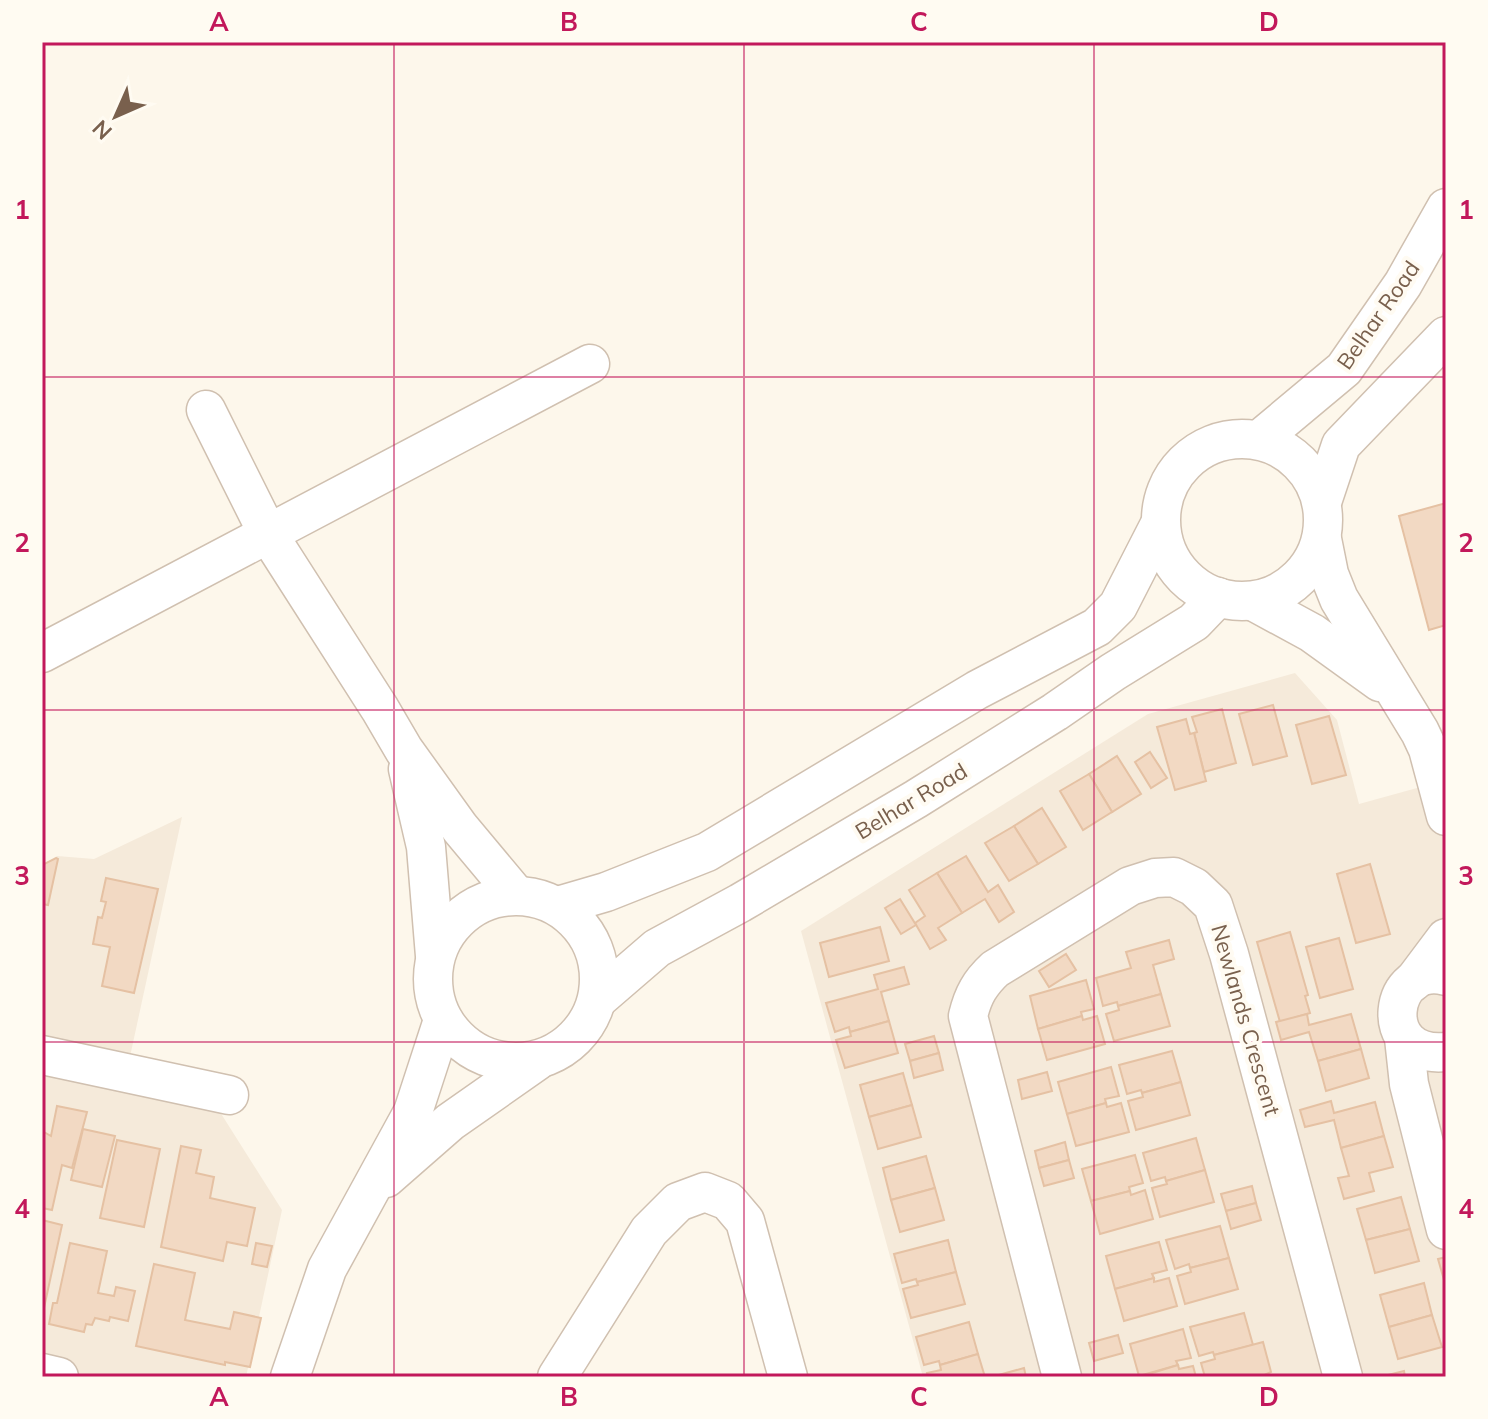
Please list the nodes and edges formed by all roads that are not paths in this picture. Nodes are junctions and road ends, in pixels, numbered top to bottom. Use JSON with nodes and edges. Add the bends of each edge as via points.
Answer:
{"nodes":[{"id":1,"x":1446,"y":208,"type":"edge"},
{"id":2,"x":1446,"y":336,"type":"edge"},
{"id":3,"x":590,"y":364,"type":"dead end"},
{"id":4,"x":206,"y":410,"type":"dead end"},
{"id":5,"x":1259,"y":440,"type":"junction"},
{"id":6,"x":1322,"y":502,"type":"junction"},
{"id":7,"x":1160,"y":524,"type":"junction"},
{"id":8,"x":268,"y":534,"type":"junction"},
{"id":9,"x":1322,"y":539,"type":"junction"},
{"id":10,"x":1235,"y":599,"type":"junction"},
{"id":11,"x":42,"y":653,"type":"edge"},
{"id":12,"x":1395,"y":693,"type":"junction"},
{"id":13,"x":1437,"y":747,"type":"edge"},
{"id":14,"x":404,"y":750,"type":"junction"},
{"id":15,"x":1446,"y":816,"type":"edge"},
{"id":16,"x":516,"y":895,"type":"junction"},
{"id":17,"x":558,"y":906,"type":"junction"},
{"id":18,"x":1446,"y":938,"type":"edge"},
{"id":19,"x":435,"y":956,"type":"junction"},
{"id":20,"x":1430,"y":979,"type":"edge"},
{"id":21,"x":599,"y":998,"type":"junction"},
{"id":22,"x":443,"y":1020,"type":"junction"},
{"id":23,"x":1404,"y":1038,"type":"junction"},
{"id":24,"x":1446,"y":1052,"type":"edge"},
{"id":25,"x":42,"y":1055,"type":"edge"},
{"id":26,"x":537,"y":1061,"type":"junction"},
{"id":27,"x":229,"y":1095,"type":"dead end"},
{"id":28,"x":365,"y":1196,"type":"junction"},
{"id":29,"x":1446,"y":1230,"type":"edge"},
{"id":30,"x":42,"y":1373,"type":"edge"},
{"id":31,"x":59,"y":1377,"type":"edge"},
{"id":32,"x":290,"y":1377,"type":"edge"},
{"id":33,"x":557,"y":1377,"type":"edge"},
{"id":34,"x":788,"y":1377,"type":"edge"},
{"id":35,"x":1062,"y":1377,"type":"edge"},
{"id":36,"x":1343,"y":1377,"type":"edge"}],
"edges":[{"from":1,"to":5,"type":"street","name":"Belhar Road","via":[[1403,284],[1344,369]]},
{"from":2,"to":6,"type":"street","via":[[1341,445]]},
{"from":3,"to":8,"type":"street"},
{"from":4,"to":8,"type":"street"},
{"from":5,"to":6,"type":"street","via":[[1285,450],[1306,468]]},
{"from":5,"to":7,"type":"street","via":[[1227,439],[1197,451],[1175,473],[1162,502]]},
{"from":6,"to":9,"type":"street"},
{"from":7,"to":10,"type":"street","via":[[1172,561],[1192,583]]},
{"from":7,"to":17,"type":"street","via":[[1118,606],[1097,627],[977,690],[707,852]]},
{"from":8,"to":11,"type":"street"},
{"from":8,"to":14,"type":"street"},
{"from":9,"to":10,"type":"street","via":[[1308,569],[1284,591]]},
{"from":9,"to":12,"type":"street","via":[[1339,599]]},
{"from":10,"to":12,"type":"street","via":[[1312,633]]},
{"from":10,"to":21,"type":"street","name":"Belhar Road","via":[[916,799],[657,948]]},
{"from":12,"to":13,"type":"street"},
{"from":13,"to":15,"type":"street"},
{"from":14,"to":16,"type":"street"},
{"from":14,"to":19,"type":"street","via":[[426,847]]},
{"from":16,"to":17,"type":"street"},
{"from":16,"to":19,"type":"street","via":[[466,912],[447,932]]},
{"from":17,"to":21,"type":"street","via":[[584,930],[599,963]]},
{"from":18,"to":20,"type":"street"},
{"from":19,"to":22,"type":"street","via":[[433,988]]},
{"from":20,"to":23,"type":"street","via":[[1402,993],[1397,1023]]},
{"from":21,"to":26,"type":"street","via":[[582,1033]]},
{"from":22,"to":26,"type":"street","via":[[464,1044],[493,1060]]},
{"from":22,"to":28,"type":"street","via":[[413,1112]]},
{"from":23,"to":24,"type":"street","via":[[1430,1054]]},
{"from":23,"to":29,"type":"street","via":[[1409,1084]]},
{"from":25,"to":27,"type":"street"},
{"from":26,"to":28,"type":"street","via":[[450,1122]]},
{"from":28,"to":32,"type":"street","via":[[327,1269]]},
{"from":30,"to":31,"type":"street"},
{"from":33,"to":34,"type":"street","via":[[649,1231],[678,1202],[705,1192],[728,1201],[745,1221]]},
{"from":35,"to":36,"type":"street","name":"Newlands Crescent","via":[[968,1016],[971,1001],[995,969],[1130,886],[1174,877],[1213,905]]}]}
